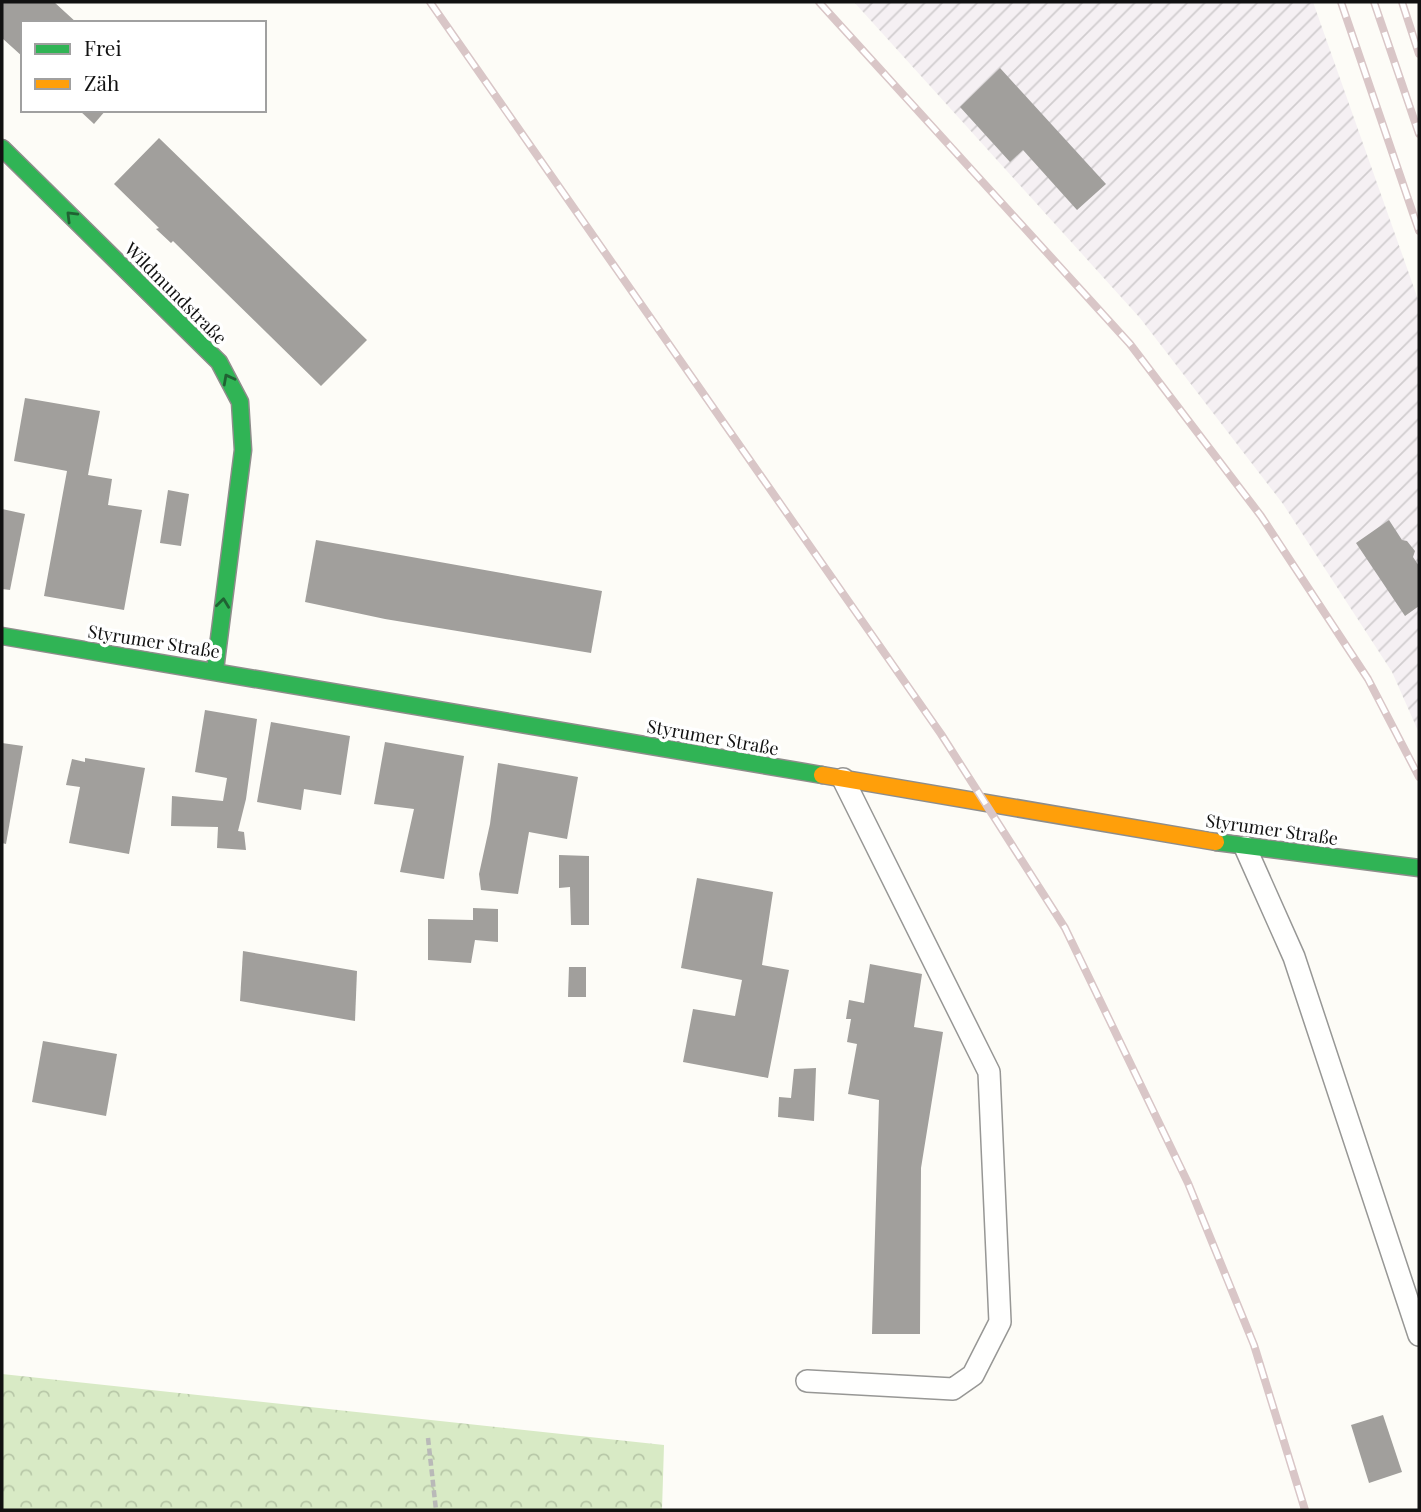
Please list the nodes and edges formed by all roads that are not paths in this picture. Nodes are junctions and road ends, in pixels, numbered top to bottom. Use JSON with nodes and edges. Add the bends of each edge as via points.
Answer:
{"nodes":[{"id":1,"x":2,"y":148,"type":"edge"},
{"id":2,"x":2,"y":636,"type":"edge"},
{"id":3,"x":215,"y":670,"type":"junction"},
{"id":4,"x":844,"y":779,"type":"junction"},
{"id":5,"x":1245,"y":846,"type":"junction"},
{"id":6,"x":1419,"y":868,"type":"edge"},
{"id":7,"x":1419,"y":1335,"type":"edge"},
{"id":8,"x":807,"y":1381,"type":"dead end"}],
"edges":[{"from":3,"to":1,"type":"street","name":"Wildmundstraße","one_way":true,"via":[[243,450],[240,402],[219,362]]},
{"from":2,"to":3,"type":"street","name":"Styrumer Straße"},
{"from":3,"to":4,"type":"street","name":"Styrumer Straße"},
{"from":4,"to":5,"type":"street","name":"Styrumer Straße"},
{"from":4,"to":8,"type":"lane","via":[[989,1072],[1000,1322],[973,1376],[953,1389]]},
{"from":5,"to":6,"type":"street","name":"Styrumer Straße"},
{"from":5,"to":7,"type":"lane","via":[[1294,957]]}]}
